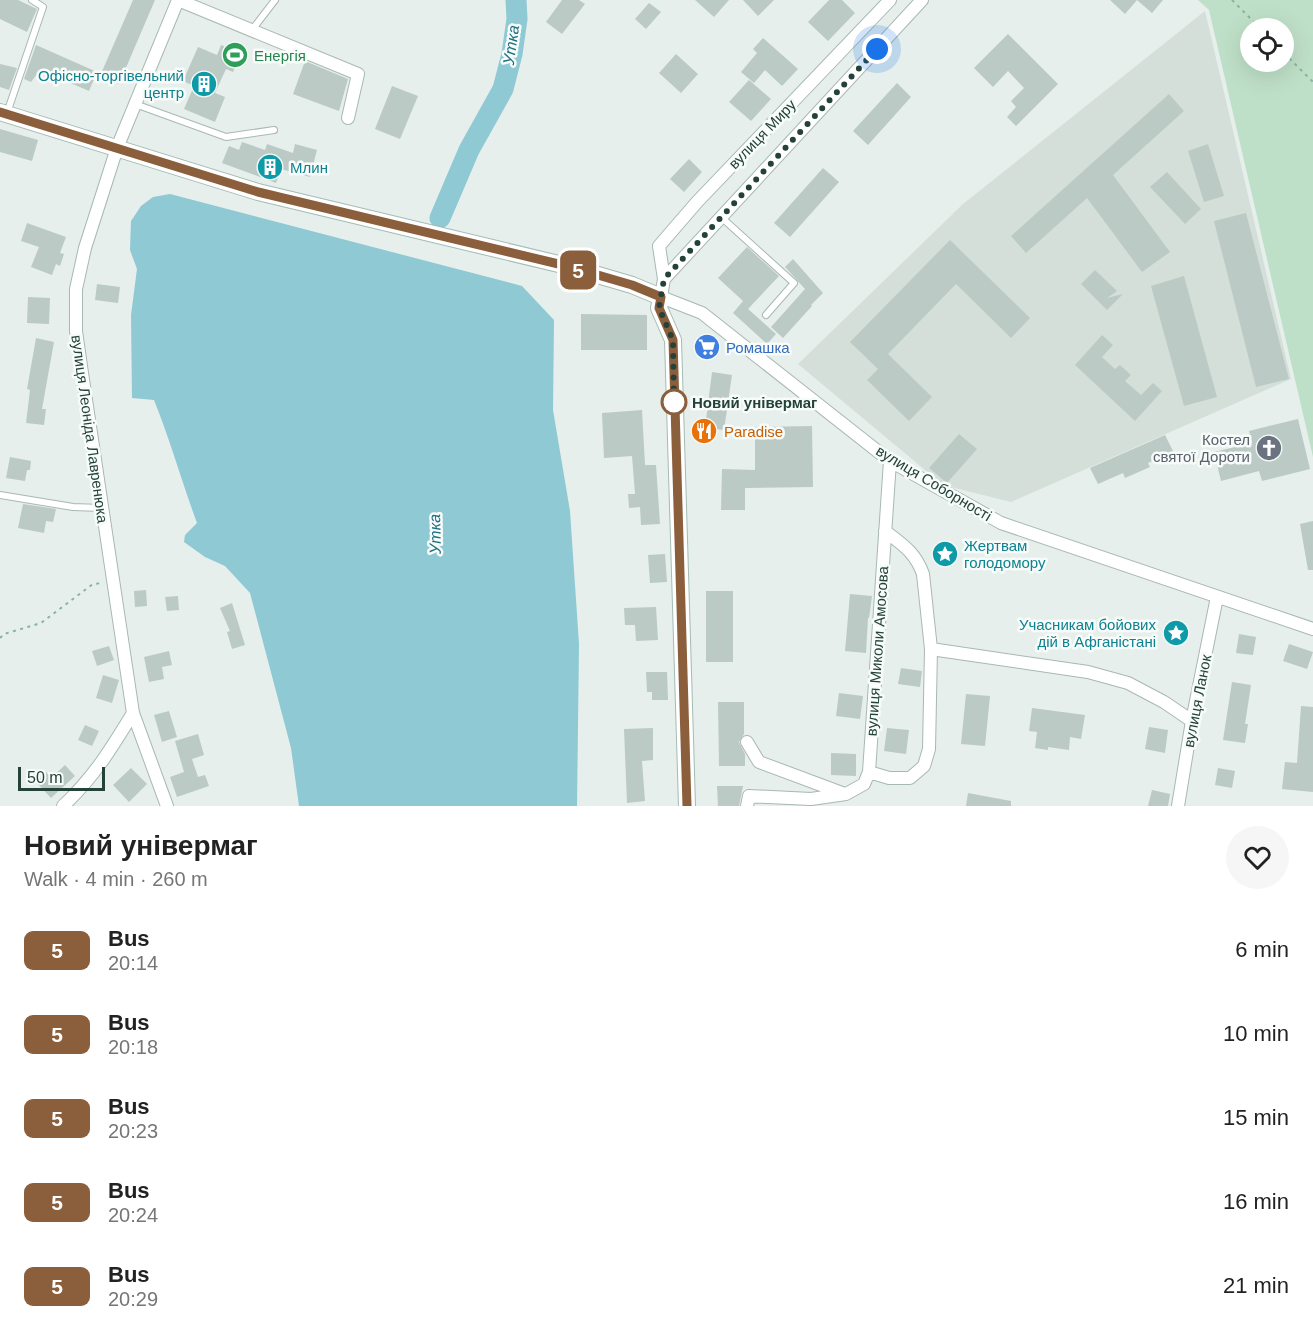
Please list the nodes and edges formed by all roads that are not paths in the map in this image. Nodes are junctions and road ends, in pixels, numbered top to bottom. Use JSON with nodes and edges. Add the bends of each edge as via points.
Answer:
{"nodes":[{"id":1,"x":32,"y":0,"type":"edge"},
{"id":2,"x":178,"y":0,"type":"edge"},
{"id":3,"x":275,"y":0,"type":"edge"},
{"id":4,"x":890,"y":0,"type":"edge"},
{"id":5,"x":922,"y":0,"type":"edge"},
{"id":6,"x":252,"y":30,"type":"junction"},
{"id":7,"x":135,"y":104,"type":"junction"},
{"id":8,"x":3,"y":113,"type":"edge"},
{"id":9,"x":348,"y":118,"type":"dead end"},
{"id":10,"x":274,"y":130,"type":"dead end"},
{"id":11,"x":117,"y":148,"type":"junction"},
{"id":12,"x":721,"y":217,"type":"junction"},
{"id":13,"x":664,"y":279,"type":"junction"},
{"id":14,"x":661,"y":297,"type":"junction"},
{"id":15,"x":766,"y":315,"type":"dead end"},
{"id":16,"x":890,"y":461,"type":"junction"},
{"id":17,"x":0,"y":495,"type":"edge"},
{"id":18,"x":101,"y":508,"type":"junction"},
{"id":19,"x":885,"y":531,"type":"junction"},
{"id":20,"x":1217,"y":597,"type":"junction"},
{"id":21,"x":1313,"y":629,"type":"edge"},
{"id":22,"x":931,"y":649,"type":"junction"},
{"id":23,"x":133,"y":713,"type":"junction"},
{"id":24,"x":1192,"y":721,"type":"junction"},
{"id":25,"x":747,"y":742,"type":"dead end"},
{"id":26,"x":869,"y":772,"type":"junction"},
{"id":27,"x":846,"y":794,"type":"junction"},
{"id":28,"x":63,"y":806,"type":"edge"},
{"id":29,"x":167,"y":806,"type":"edge"},
{"id":30,"x":687,"y":806,"type":"edge"},
{"id":31,"x":747,"y":806,"type":"edge"},
{"id":32,"x":1178,"y":806,"type":"edge"}],
"edges":[{"from":1,"to":8,"type":"lane","via":[[43,7]]},
{"from":2,"to":6,"type":"street"},
{"from":2,"to":7,"type":"street","name":"вулиця Леоніда Лавренюка"},
{"from":3,"to":6,"type":"lane"},
{"from":4,"to":13,"type":"street","name":"вулиця Миру","via":[[659,246]]},
{"from":5,"to":12,"type":"street","name":"вулиця Миру"},
{"from":6,"to":9,"type":"street","via":[[358,74]]},
{"from":7,"to":10,"type":"lane","via":[[226,137]]},
{"from":7,"to":11,"type":"street","name":"вулиця Леоніда Лавренюка"},
{"from":8,"to":11,"type":"main road","name":"вулиця Соборності"},
{"from":11,"to":14,"type":"main road","name":"вулиця Соборності","via":[[258,192],[567,266]]},
{"from":11,"to":18,"type":"street","name":"вулиця Леоніда Лавренюка","via":[[76,289],[76,331]]},
{"from":12,"to":13,"type":"street","name":"вулиця Миру"},
{"from":12,"to":15,"type":"lane","via":[[794,283]]},
{"from":13,"to":14,"type":"street","name":"вулиця Миру"},
{"from":14,"to":16,"type":"street","name":"вулиця Соборності","via":[[702,313]]},
{"from":14,"to":30,"type":"main road","name":"вулиця Миру","via":[[659,308],[673,340]]},
{"from":16,"to":19,"type":"street","name":"вулиця Миколи Амосова"},
{"from":16,"to":20,"type":"street","name":"вулиця Соборності","via":[[1001,523]]},
{"from":17,"to":18,"type":"lane"},
{"from":18,"to":23,"type":"street","name":"вулиця Леоніда Лавренюка"},
{"from":19,"to":22,"type":"street","via":[[919,563]]},
{"from":19,"to":26,"type":"street","name":"вулиця Миколи Амосова"},
{"from":20,"to":21,"type":"street","name":"вулиця Соборності"},
{"from":20,"to":24,"type":"street","name":"вулиця Ланок"},
{"from":22,"to":24,"type":"street","via":[[1088,672],[1128,683]]},
{"from":22,"to":26,"type":"street","via":[[929,749],[924,766],[910,778],[889,778]]},
{"from":23,"to":28,"type":"street","via":[[87,783]]},
{"from":23,"to":29,"type":"street","name":"вулиця Леоніда Лавренюка"},
{"from":24,"to":32,"type":"street","name":"вулиця Ланок"},
{"from":25,"to":27,"type":"street","via":[[759,762]]},
{"from":26,"to":27,"type":"street","via":[[864,784]]},
{"from":27,"to":31,"type":"street","via":[[811,799],[749,796]]}]}
